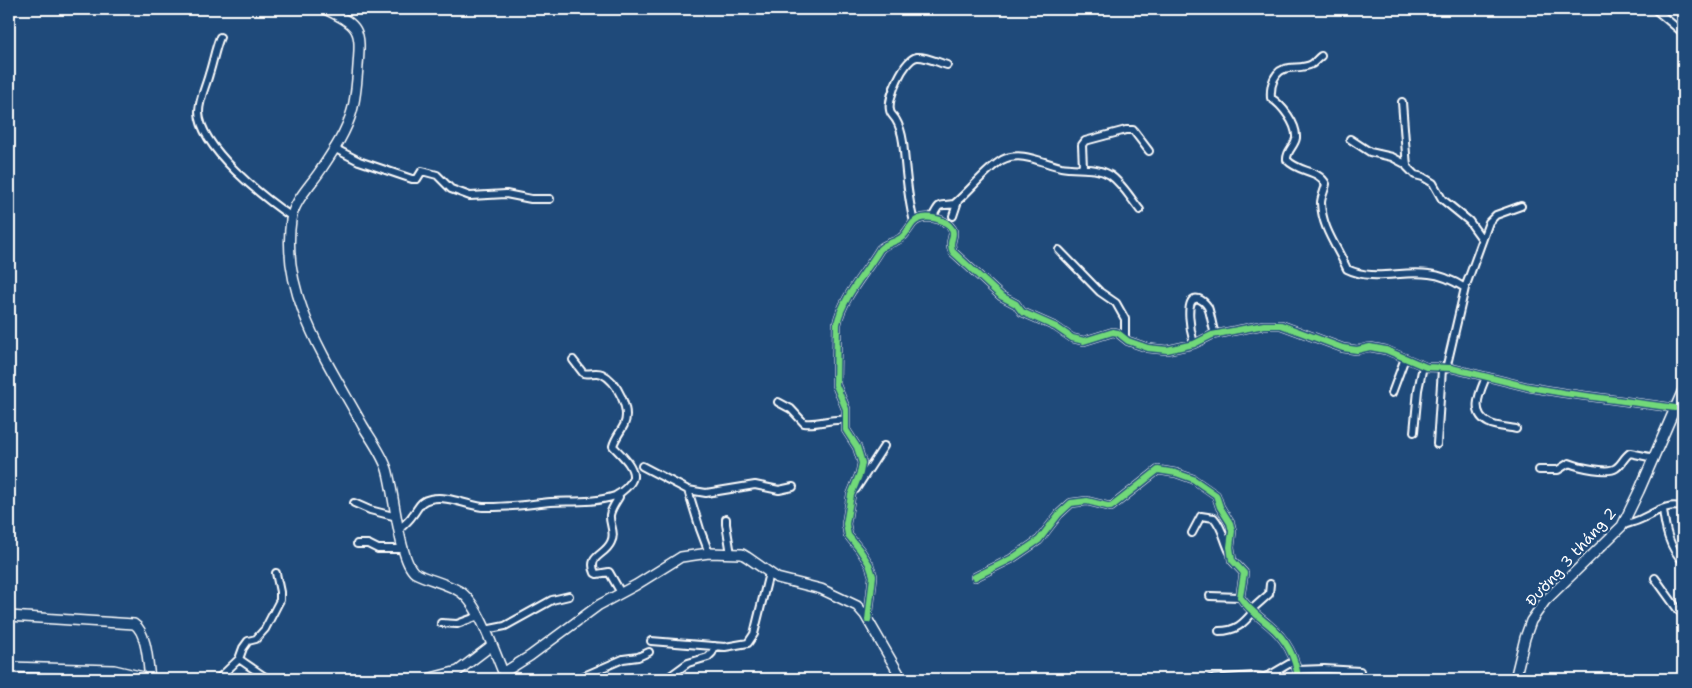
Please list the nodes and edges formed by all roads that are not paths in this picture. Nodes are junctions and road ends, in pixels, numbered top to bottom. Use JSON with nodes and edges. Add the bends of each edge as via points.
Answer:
{"nodes":[{"id":1,"x":325,"y":9,"type":"edge"},
{"id":2,"x":1656,"y":11,"type":"dead end"},
{"id":3,"x":1683,"y":33,"type":"edge"},
{"id":4,"x":220,"y":37,"type":"dead end"},
{"id":5,"x":1321,"y":56,"type":"dead end"},
{"id":6,"x":947,"y":65,"type":"dead end"},
{"id":7,"x":1402,"y":102,"type":"dead end"},
{"id":8,"x":1350,"y":138,"type":"dead end"},
{"id":9,"x":334,"y":148,"type":"junction"},
{"id":10,"x":1150,"y":152,"type":"dead end"},
{"id":11,"x":1407,"y":164,"type":"junction"},
{"id":12,"x":1083,"y":167,"type":"junction"},
{"id":13,"x":550,"y":199,"type":"dead end"},
{"id":14,"x":958,"y":201,"type":"junction"},
{"id":15,"x":1521,"y":206,"type":"dead end"},
{"id":16,"x":1140,"y":210,"type":"dead end"},
{"id":17,"x":953,"y":216,"type":"dead end"},
{"id":18,"x":292,"y":218,"type":"junction"},
{"id":19,"x":932,"y":218,"type":"junction"},
{"id":20,"x":914,"y":222,"type":"junction"},
{"id":21,"x":1482,"y":239,"type":"junction"},
{"id":22,"x":1059,"y":250,"type":"dead end"},
{"id":23,"x":1466,"y":288,"type":"junction"},
{"id":24,"x":1215,"y":334,"type":"junction"},
{"id":25,"x":1125,"y":338,"type":"junction"},
{"id":26,"x":1194,"y":344,"type":"junction"},
{"id":27,"x":1405,"y":358,"type":"junction"},
{"id":28,"x":573,"y":360,"type":"dead end"},
{"id":29,"x":1423,"y":366,"type":"junction"},
{"id":30,"x":1444,"y":369,"type":"junction"},
{"id":31,"x":1486,"y":377,"type":"junction"},
{"id":32,"x":1683,"y":390,"type":"edge"},
{"id":33,"x":1392,"y":393,"type":"dead end"},
{"id":34,"x":778,"y":402,"type":"dead end"},
{"id":35,"x":1673,"y":412,"type":"junction"},
{"id":36,"x":1683,"y":415,"type":"edge"},
{"id":37,"x":845,"y":420,"type":"junction"},
{"id":38,"x":1516,"y":429,"type":"dead end"},
{"id":39,"x":1414,"y":432,"type":"dead end"},
{"id":40,"x":1437,"y":444,"type":"dead end"},
{"id":41,"x":884,"y":446,"type":"dead end"},
{"id":42,"x":1654,"y":458,"type":"junction"},
{"id":43,"x":642,"y":466,"type":"dead end"},
{"id":44,"x":1539,"y":470,"type":"dead end"},
{"id":45,"x":793,"y":487,"type":"dead end"},
{"id":46,"x":688,"y":490,"type":"junction"},
{"id":47,"x":853,"y":490,"type":"junction"},
{"id":48,"x":618,"y":494,"type":"junction"},
{"id":49,"x":354,"y":503,"type":"dead end"},
{"id":50,"x":1683,"y":508,"type":"edge"},
{"id":51,"x":1663,"y":509,"type":"junction"},
{"id":52,"x":396,"y":517,"type":"junction"},
{"id":53,"x":726,"y":519,"type":"dead end"},
{"id":54,"x":1622,"y":526,"type":"junction"},
{"id":55,"x":399,"y":530,"type":"junction"},
{"id":56,"x":1192,"y":533,"type":"dead end"},
{"id":57,"x":357,"y":544,"type":"dead end"},
{"id":58,"x":404,"y":549,"type":"junction"},
{"id":59,"x":709,"y":553,"type":"junction"},
{"id":60,"x":1230,"y":553,"type":"junction"},
{"id":61,"x":731,"y":554,"type":"junction"},
{"id":62,"x":1683,"y":561,"type":"edge"},
{"id":63,"x":276,"y":572,"type":"dead end"},
{"id":64,"x":769,"y":573,"type":"junction"},
{"id":65,"x":974,"y":577,"type":"dead end"},
{"id":66,"x":1655,"y":578,"type":"dead end"},
{"id":67,"x":1270,"y":584,"type":"dead end"},
{"id":68,"x":621,"y":593,"type":"junction"},
{"id":69,"x":569,"y":596,"type":"dead end"},
{"id":70,"x":1210,"y":596,"type":"dead end"},
{"id":71,"x":1240,"y":598,"type":"junction"},
{"id":72,"x":1252,"y":611,"type":"junction"},
{"id":73,"x":1683,"y":614,"type":"edge"},
{"id":74,"x":9,"y":616,"type":"edge"},
{"id":75,"x":479,"y":616,"type":"junction"},
{"id":76,"x":868,"y":620,"type":"junction"},
{"id":77,"x":441,"y":623,"type":"dead end"},
{"id":78,"x":485,"y":630,"type":"junction"},
{"id":79,"x":1219,"y":631,"type":"dead end"},
{"id":80,"x":651,"y":642,"type":"dead end"},
{"id":81,"x":491,"y":646,"type":"junction"},
{"id":82,"x":715,"y":646,"type":"junction"},
{"id":83,"x":649,"y":652,"type":"dead end"},
{"id":84,"x":240,"y":659,"type":"junction"},
{"id":85,"x":1294,"y":661,"type":"junction"},
{"id":86,"x":9,"y":666,"type":"edge"},
{"id":87,"x":1297,"y":670,"type":"junction"},
{"id":88,"x":1360,"y":671,"type":"dead end"},
{"id":89,"x":505,"y":676,"type":"edge"},
{"id":90,"x":151,"y":679,"type":"edge"},
{"id":91,"x":218,"y":679,"type":"edge"},
{"id":92,"x":268,"y":679,"type":"edge"},
{"id":93,"x":427,"y":679,"type":"edge"},
{"id":94,"x":578,"y":679,"type":"edge"},
{"id":95,"x":666,"y":679,"type":"edge"},
{"id":96,"x":902,"y":679,"type":"edge"},
{"id":97,"x":1210,"y":679,"type":"edge"},
{"id":98,"x":1298,"y":679,"type":"edge"},
{"id":99,"x":1515,"y":679,"type":"edge"}],
"edges":[{"from":1,"to":9,"type":"main road","via":[[356,28],[360,42],[353,107],[348,124]]},
{"from":2,"to":3,"type":"street"},
{"from":4,"to":18,"type":"street","via":[[199,109],[203,127],[245,181]]},
{"from":5,"to":23,"type":"street","via":[[1312,64],[1279,71],[1272,83],[1271,98],[1292,121],[1296,138],[1287,160],[1298,169],[1317,174],[1326,184],[1321,202],[1323,223],[1347,269],[1383,276],[1429,274]]},
{"from":6,"to":20,"type":"street","via":[[917,57],[912,59],[892,92],[889,109],[902,137]]},
{"from":7,"to":11,"type":"street"},
{"from":8,"to":11,"type":"street","via":[[1370,152]]},
{"from":9,"to":13,"type":"street","via":[[366,164],[412,179],[417,179],[422,171],[435,174],[450,189],[470,196],[506,194]]},
{"from":9,"to":18,"type":"main road","via":[[298,201]]},
{"from":10,"to":12,"type":"street","via":[[1133,130],[1126,130],[1085,141],[1082,145]]},
{"from":11,"to":21,"type":"street","via":[[1416,175],[1433,183],[1442,199],[1469,221]]},
{"from":12,"to":14,"type":"street","via":[[1059,166],[1020,156],[1008,158],[997,164]]},
{"from":12,"to":16,"type":"street","via":[[1109,175]]},
{"from":14,"to":17,"type":"street"},
{"from":14,"to":19,"type":"street","via":[[939,206]]},
{"from":15,"to":21,"type":"street","via":[[1496,215],[1489,222]]},
{"from":18,"to":52,"type":"main road","via":[[289,256],[310,331],[387,467]]},
{"from":19,"to":20,"type":"street"},
{"from":19,"to":25,"type":"street","via":[[952,229],[953,252],[1022,312],[1072,338],[1084,341],[1113,332]]},
{"from":20,"to":37,"type":"street","via":[[902,237],[880,249],[839,314],[836,385],[846,408]]},
{"from":21,"to":23,"type":"street"},
{"from":22,"to":25,"type":"street","via":[[1100,292],[1116,303],[1124,319]]},
{"from":23,"to":30,"type":"street"},
{"from":24,"to":26,"type":"street"},
{"from":24,"to":26,"type":"street","via":[[1208,307],[1195,298],[1189,305]]},
{"from":24,"to":27,"type":"street","via":[[1281,325],[1343,348],[1357,350],[1370,347]]},
{"from":25,"to":26,"type":"street","via":[[1154,349]]},
{"from":27,"to":29,"type":"street"},
{"from":27,"to":33,"type":"street"},
{"from":28,"to":48,"type":"street","via":[[582,373],[598,373],[610,380],[624,406],[624,425],[613,446],[632,469],[633,476]]},
{"from":29,"to":30,"type":"street"},
{"from":29,"to":39,"type":"street"},
{"from":30,"to":31,"type":"street"},
{"from":30,"to":40,"type":"street"},
{"from":31,"to":35,"type":"street"},
{"from":31,"to":38,"type":"street","via":[[1479,395],[1479,412],[1489,423]]},
{"from":32,"to":35,"type":"main road"},
{"from":34,"to":37,"type":"street","via":[[791,409],[804,423]]},
{"from":35,"to":36,"type":"street"},
{"from":35,"to":42,"type":"main road","name":"Đường 3 tháng 2"},
{"from":37,"to":47,"type":"street","via":[[846,430],[862,463]]},
{"from":41,"to":47,"type":"street"},
{"from":42,"to":44,"type":"street","via":[[1630,453],[1612,470],[1591,470],[1569,463],[1558,470]]},
{"from":42,"to":54,"type":"main road","name":"Đường 3 tháng 2"},
{"from":43,"to":46,"type":"street"},
{"from":45,"to":46,"type":"street","via":[[779,490],[756,486],[706,493]]},
{"from":46,"to":59,"type":"street"},
{"from":47,"to":76,"type":"street","via":[[846,524],[848,535],[869,564],[873,576]]},
{"from":48,"to":55,"type":"street","via":[[581,502],[485,507],[433,498],[420,504]]},
{"from":48,"to":68,"type":"street","via":[[610,516],[613,538],[592,565],[595,574],[609,572]]},
{"from":49,"to":52,"type":"street"},
{"from":50,"to":51,"type":"street"},
{"from":51,"to":54,"type":"street"},
{"from":51,"to":62,"type":"street","via":[[1673,549]]},
{"from":52,"to":55,"type":"main road"},
{"from":53,"to":61,"type":"street"},
{"from":54,"to":99,"type":"main road","name":"Đường 3 tháng 2","via":[[1540,608],[1525,638]]},
{"from":55,"to":58,"type":"main road"},
{"from":56,"to":60,"type":"street","via":[[1201,516],[1214,518],[1220,525]]},
{"from":57,"to":58,"type":"street","via":[[368,544],[378,549]]},
{"from":58,"to":75,"type":"main road","via":[[412,572],[458,590],[473,604]]},
{"from":59,"to":61,"type":"main road"},
{"from":59,"to":68,"type":"main road","via":[[682,557]]},
{"from":60,"to":65,"type":"street","via":[[1232,531],[1216,495],[1194,480],[1158,470],[1111,507],[1087,500],[1071,503],[1039,540],[1011,559]]},
{"from":60,"to":71,"type":"street","via":[[1244,573]]},
{"from":61,"to":64,"type":"main road","via":[[742,554]]},
{"from":63,"to":84,"type":"street","via":[[280,600],[265,629],[256,639],[248,641]]},
{"from":64,"to":76,"type":"main road","via":[[841,598],[857,606]]},
{"from":64,"to":82,"type":"street","via":[[751,640],[748,644]]},
{"from":66,"to":73,"type":"street"},
{"from":67,"to":72,"type":"street","via":[[1269,594]]},
{"from":68,"to":89,"type":"main road","via":[[598,605]]},
{"from":69,"to":78,"type":"street","via":[[552,600],[505,626]]},
{"from":70,"to":71,"type":"street"},
{"from":71,"to":72,"type":"street"},
{"from":72,"to":79,"type":"street","via":[[1242,626]]},
{"from":72,"to":85,"type":"street","via":[[1284,640]]},
{"from":74,"to":90,"type":"main road","via":[[134,624],[144,641]]},
{"from":75,"to":77,"type":"street","via":[[457,624]]},
{"from":75,"to":78,"type":"main road"},
{"from":76,"to":96,"type":"main road"},
{"from":78,"to":81,"type":"main road"},
{"from":80,"to":82,"type":"street"},
{"from":81,"to":89,"type":"main road"},
{"from":81,"to":93,"type":"main road","via":[[458,671]]},
{"from":82,"to":95,"type":"street","via":[[709,656],[682,666]]},
{"from":83,"to":94,"type":"street","via":[[638,658],[623,659]]},
{"from":84,"to":91,"type":"street"},
{"from":84,"to":92,"type":"street"},
{"from":85,"to":87,"type":"street"},
{"from":85,"to":97,"type":"street","via":[[1264,677]]},
{"from":86,"to":90,"type":"main road","via":[[114,670]]},
{"from":87,"to":88,"type":"street"},
{"from":87,"to":98,"type":"street"}]}
